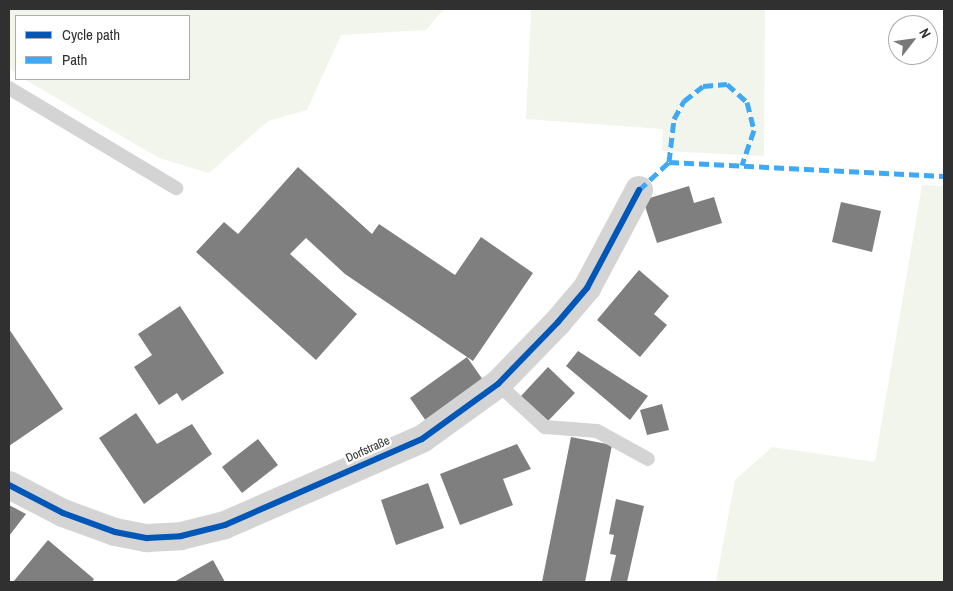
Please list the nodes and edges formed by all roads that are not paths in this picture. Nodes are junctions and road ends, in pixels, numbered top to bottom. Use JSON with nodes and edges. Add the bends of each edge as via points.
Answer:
{"nodes":[{"id":1,"x":9,"y":88,"type":"edge"},
{"id":2,"x":176,"y":188,"type":"dead end"},
{"id":3,"x":640,"y":190,"type":"dead end"},
{"id":4,"x":498,"y":384,"type":"junction"},
{"id":5,"x":648,"y":459,"type":"dead end"},
{"id":6,"x":9,"y":486,"type":"edge"}],
"edges":[{"from":1,"to":2,"type":"lane"},
{"from":3,"to":4,"type":"street","name":"Dorfstraße","via":[[587,288]]},
{"from":4,"to":5,"type":"lane","via":[[545,427],[597,430]]},
{"from":4,"to":6,"type":"street","name":"Dorfstraße","via":[[422,439],[225,524],[181,536],[147,538],[115,532]]}]}
